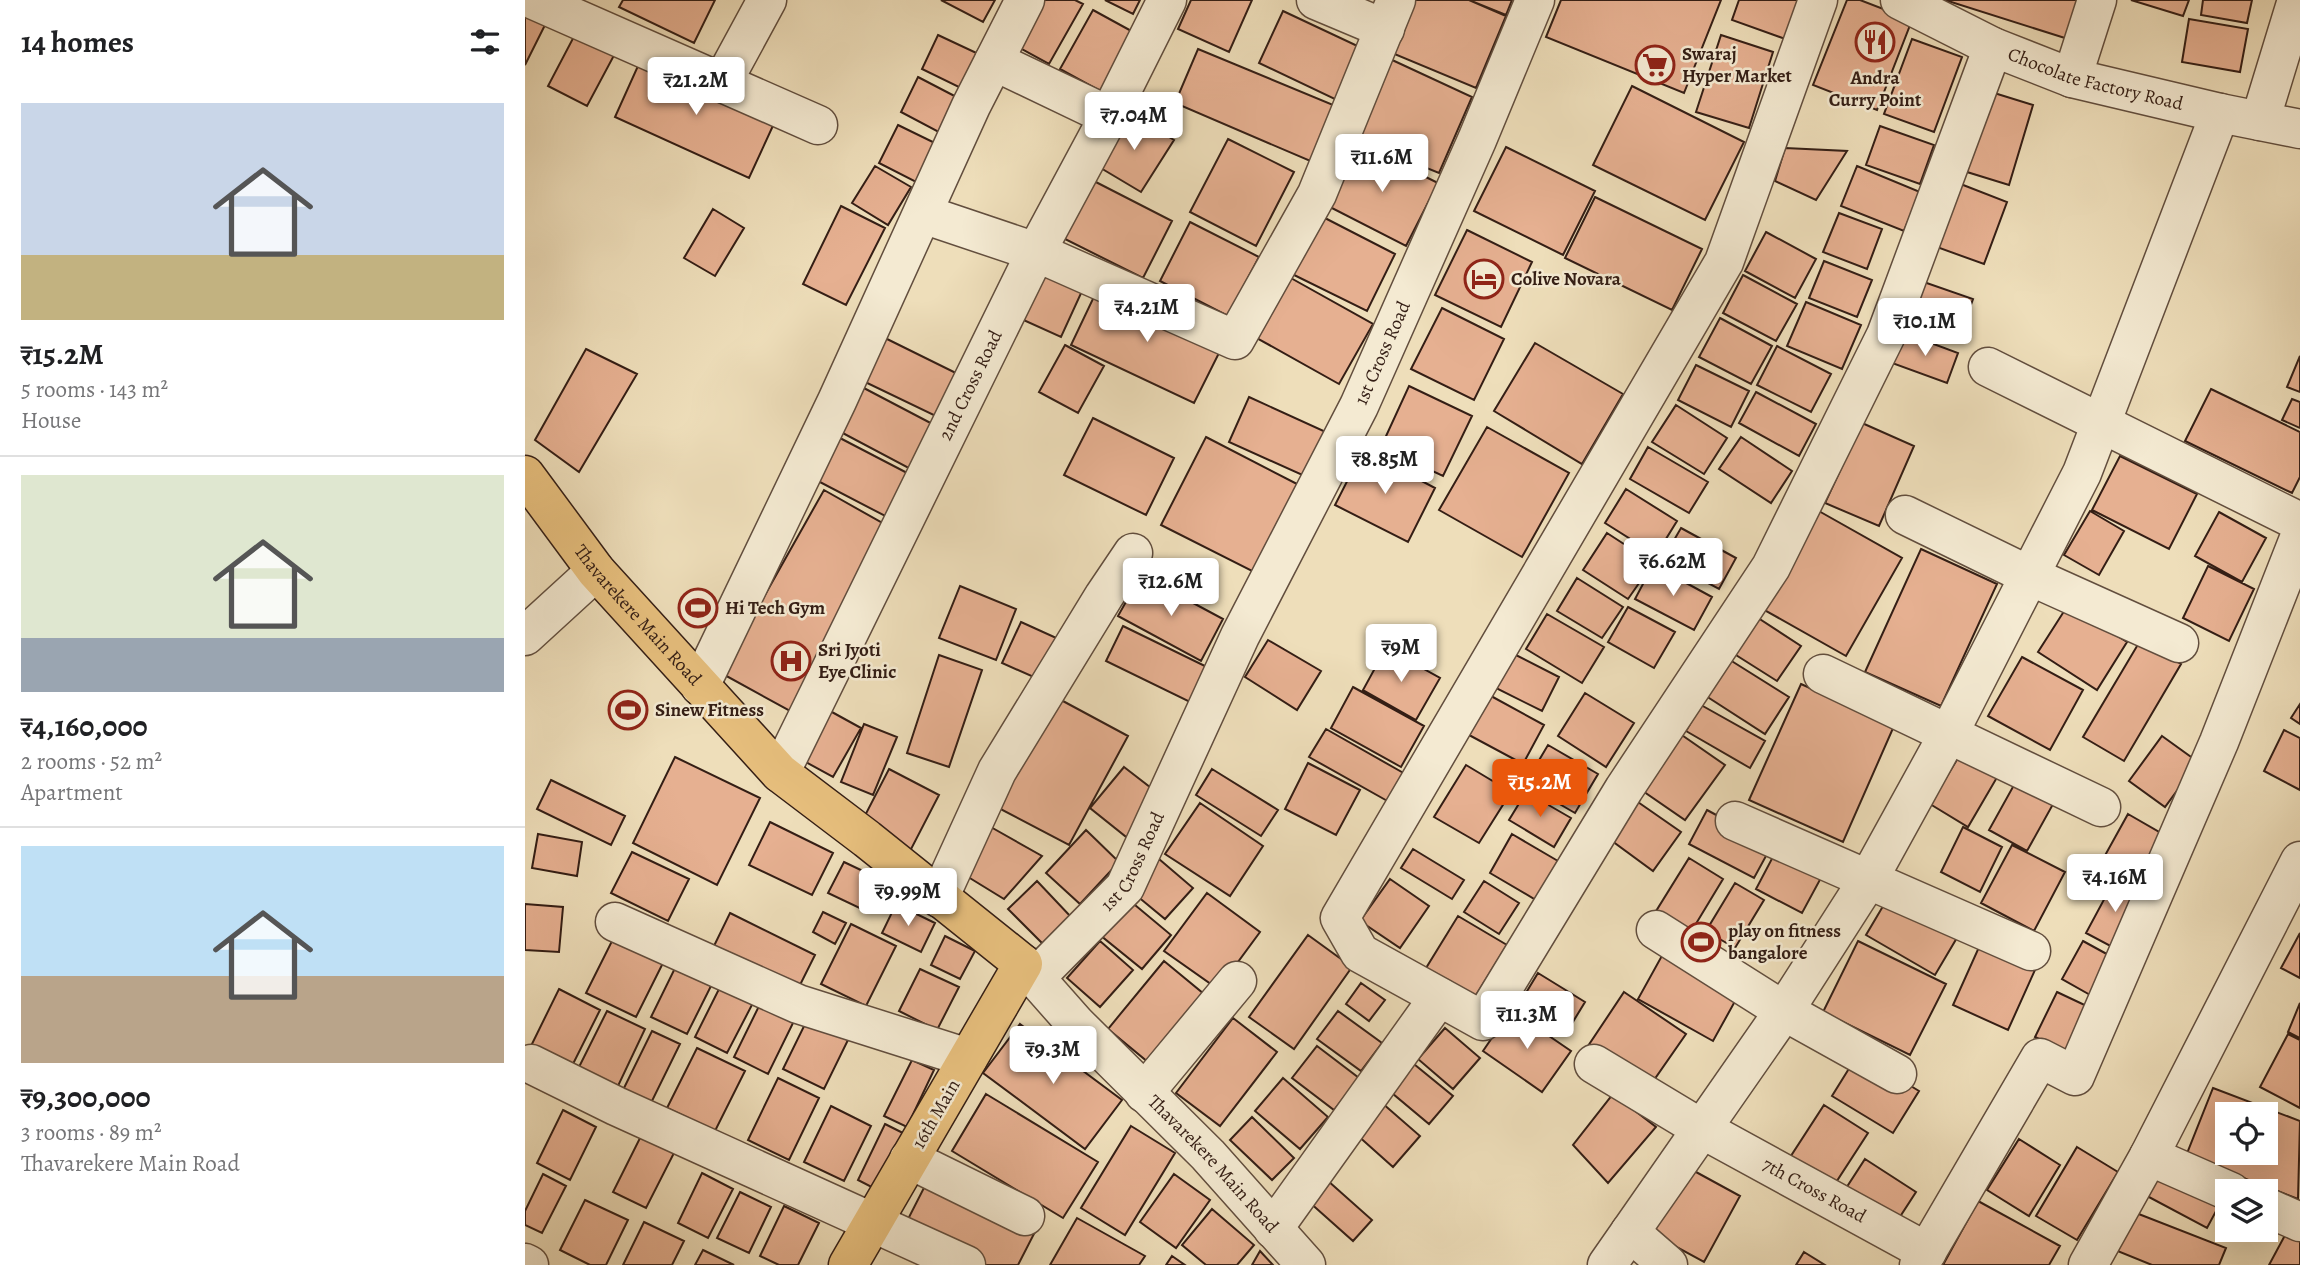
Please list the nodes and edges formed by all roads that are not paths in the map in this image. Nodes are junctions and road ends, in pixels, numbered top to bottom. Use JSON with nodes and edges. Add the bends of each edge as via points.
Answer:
{"nodes":[{"id":1,"x":534,"y":0,"type":"edge"},
{"id":2,"x":767,"y":0,"type":"edge"},
{"id":3,"x":1025,"y":0,"type":"edge"},
{"id":4,"x":1167,"y":0,"type":"edge"},
{"id":5,"x":1316,"y":0,"type":"edge"},
{"id":6,"x":1535,"y":0,"type":"edge"},
{"id":7,"x":1818,"y":0,"type":"edge"},
{"id":8,"x":1902,"y":0,"type":"edge"},
{"id":9,"x":2097,"y":0,"type":"edge"},
{"id":10,"x":2297,"y":0,"type":"edge"},
{"id":11,"x":1390,"y":15,"type":"edge"},
{"id":12,"x":1993,"y":47,"type":"junction"},
{"id":13,"x":994,"y":61,"type":"junction"},
{"id":14,"x":2072,"y":78,"type":"junction"},
{"id":15,"x":722,"y":83,"type":"junction"},
{"id":16,"x":2220,"y":113,"type":"junction"},
{"id":17,"x":1109,"y":116,"type":"junction"},
{"id":18,"x":2260,"y":121,"type":"junction"},
{"id":19,"x":818,"y":125,"type":"dead end"},
{"id":20,"x":2300,"y":129,"type":"edge"},
{"id":21,"x":923,"y":214,"type":"junction"},
{"id":22,"x":1036,"y":252,"type":"junction"},
{"id":23,"x":1988,"y":367,"type":"dead end"},
{"id":24,"x":2102,"y":423,"type":"junction"},
{"id":25,"x":525,"y":475,"type":"edge"},
{"id":26,"x":1905,"y":515,"type":"dead end"},
{"id":27,"x":2300,"y":522,"type":"edge"},
{"id":28,"x":2300,"y":536,"type":"edge"},
{"id":29,"x":1133,"y":554,"type":"dead end"},
{"id":30,"x":596,"y":570,"type":"junction"},
{"id":31,"x":2028,"y":575,"type":"junction"},
{"id":32,"x":525,"y":635,"type":"edge"},
{"id":33,"x":2179,"y":643,"type":"dead end"},
{"id":34,"x":1823,"y":674,"type":"dead end"},
{"id":35,"x":700,"y":686,"type":"junction"},
{"id":36,"x":1949,"y":733,"type":"junction"},
{"id":37,"x":780,"y":773,"type":"junction"},
{"id":38,"x":2101,"y":807,"type":"dead end"},
{"id":39,"x":1735,"y":821,"type":"dead end"},
{"id":40,"x":2300,"y":862,"type":"edge"},
{"id":41,"x":1868,"y":880,"type":"junction"},
{"id":42,"x":940,"y":898,"type":"junction"},
{"id":43,"x":615,"y":922,"type":"dead end"},
{"id":44,"x":1656,"y":930,"type":"dead end"},
{"id":45,"x":2031,"y":951,"type":"dead end"},
{"id":46,"x":1029,"y":971,"type":"junction"},
{"id":47,"x":1237,"y":981,"type":"dead end"},
{"id":48,"x":1439,"y":997,"type":"junction"},
{"id":49,"x":1784,"y":1011,"type":"junction"},
{"id":50,"x":968,"y":1058,"type":"junction"},
{"id":51,"x":531,"y":1064,"type":"dead end"},
{"id":52,"x":1594,"y":1064,"type":"dead end"},
{"id":53,"x":1897,"y":1074,"type":"dead end"},
{"id":54,"x":1144,"y":1093,"type":"junction"},
{"id":55,"x":1702,"y":1129,"type":"junction"},
{"id":56,"x":2149,"y":1156,"type":"junction"},
{"id":57,"x":909,"y":1159,"type":"junction"},
{"id":58,"x":2215,"y":1185,"type":"edge"},
{"id":59,"x":2278,"y":1212,"type":"edge"},
{"id":60,"x":1025,"y":1216,"type":"dead end"},
{"id":61,"x":2300,"y":1222,"type":"edge"},
{"id":62,"x":872,"y":1223,"type":"junction"},
{"id":63,"x":1273,"y":1229,"type":"junction"},
{"id":64,"x":1630,"y":1232,"type":"junction"},
{"id":65,"x":1923,"y":1259,"type":"edge"},
{"id":66,"x":848,"y":1265,"type":"edge"},
{"id":67,"x":966,"y":1265,"type":"edge"},
{"id":68,"x":1306,"y":1265,"type":"edge"},
{"id":69,"x":1607,"y":1265,"type":"edge"},
{"id":70,"x":1668,"y":1265,"type":"edge"},
{"id":71,"x":2088,"y":1265,"type":"edge"}],
"edges":[{"from":1,"to":15,"type":"street"},
{"from":2,"to":15,"type":"street"},
{"from":3,"to":13,"type":"street"},
{"from":4,"to":17,"type":"street","name":"2nd Cross Road"},
{"from":5,"to":11,"type":"street"},
{"from":6,"to":46,"type":"street","name":"1st Cross Road","via":[[1359,406],[1240,636],[1125,887]]},
{"from":7,"to":48,"type":"street","via":[[1724,262],[1340,918],[1360,953]]},
{"from":8,"to":12,"type":"street","name":"Chocolate Factory Road"},
{"from":9,"to":14,"type":"street"},
{"from":10,"to":18,"type":"street"},
{"from":11,"to":22,"type":"street","via":[[1317,194],[1235,340]]},
{"from":12,"to":14,"type":"street","name":"Chocolate Factory Road"},
{"from":12,"to":48,"type":"street","via":[[1886,335],[1771,567],[1624,789],[1483,1021]]},
{"from":13,"to":17,"type":"street"},
{"from":13,"to":21,"type":"street"},
{"from":14,"to":16,"type":"street","name":"Chocolate Factory Road"},
{"from":15,"to":19,"type":"street"},
{"from":16,"to":18,"type":"street","name":"Chocolate Factory Road"},
{"from":16,"to":24,"type":"street"},
{"from":17,"to":22,"type":"street","name":"2nd Cross Road"},
{"from":18,"to":20,"type":"street","name":"Chocolate Factory Road"},
{"from":21,"to":22,"type":"street"},
{"from":21,"to":35,"type":"street"},
{"from":22,"to":37,"type":"street","name":"2nd Cross Road"},
{"from":23,"to":24,"type":"street"},
{"from":24,"to":27,"type":"street"},
{"from":24,"to":31,"type":"street"},
{"from":25,"to":30,"type":"main road","name":"Thavarekere Main Road"},
{"from":26,"to":31,"type":"street"},
{"from":28,"to":65,"type":"street","via":[[2219,742],[2075,1076],[2041,1058]]},
{"from":29,"to":42,"type":"street","via":[[997,772]]},
{"from":30,"to":32,"type":"street"},
{"from":30,"to":35,"type":"main road","name":"Thavarekere Main Road"},
{"from":31,"to":33,"type":"street"},
{"from":31,"to":36,"type":"street"},
{"from":34,"to":36,"type":"street"},
{"from":35,"to":37,"type":"main road","name":"Thavarekere Main Road"},
{"from":36,"to":38,"type":"street"},
{"from":36,"to":41,"type":"street"},
{"from":37,"to":42,"type":"main road","name":"Thavarekere Main Road"},
{"from":39,"to":41,"type":"street"},
{"from":40,"to":56,"type":"street"},
{"from":41,"to":45,"type":"street"},
{"from":41,"to":49,"type":"street"},
{"from":42,"to":46,"type":"main road","name":"Thavarekere Main Road"},
{"from":43,"to":50,"type":"street","via":[[798,1004]]},
{"from":44,"to":49,"type":"street"},
{"from":46,"to":50,"type":"main road","name":"16th Main"},
{"from":46,"to":54,"type":"street","name":"Thavarekere Main Road"},
{"from":47,"to":54,"type":"street"},
{"from":48,"to":63,"type":"street"},
{"from":49,"to":53,"type":"street"},
{"from":49,"to":55,"type":"street"},
{"from":50,"to":57,"type":"main road","name":"16th Main"},
{"from":51,"to":62,"type":"street"},
{"from":52,"to":55,"type":"street","name":"7th Cross Road"},
{"from":54,"to":63,"type":"street","name":"Thavarekere Main Road","via":[[1208,1155]]},
{"from":55,"to":64,"type":"street"},
{"from":55,"to":65,"type":"street","name":"7th Cross Road"},
{"from":56,"to":58,"type":"street"},
{"from":56,"to":71,"type":"street"},
{"from":57,"to":60,"type":"street"},
{"from":57,"to":62,"type":"main road","name":"16th Main"},
{"from":59,"to":61,"type":"street"},
{"from":62,"to":66,"type":"main road","name":"16th Main"},
{"from":62,"to":67,"type":"street"},
{"from":63,"to":68,"type":"street","name":"Thavarekere Main Road"},
{"from":64,"to":69,"type":"street"},
{"from":64,"to":70,"type":"street"}]}
